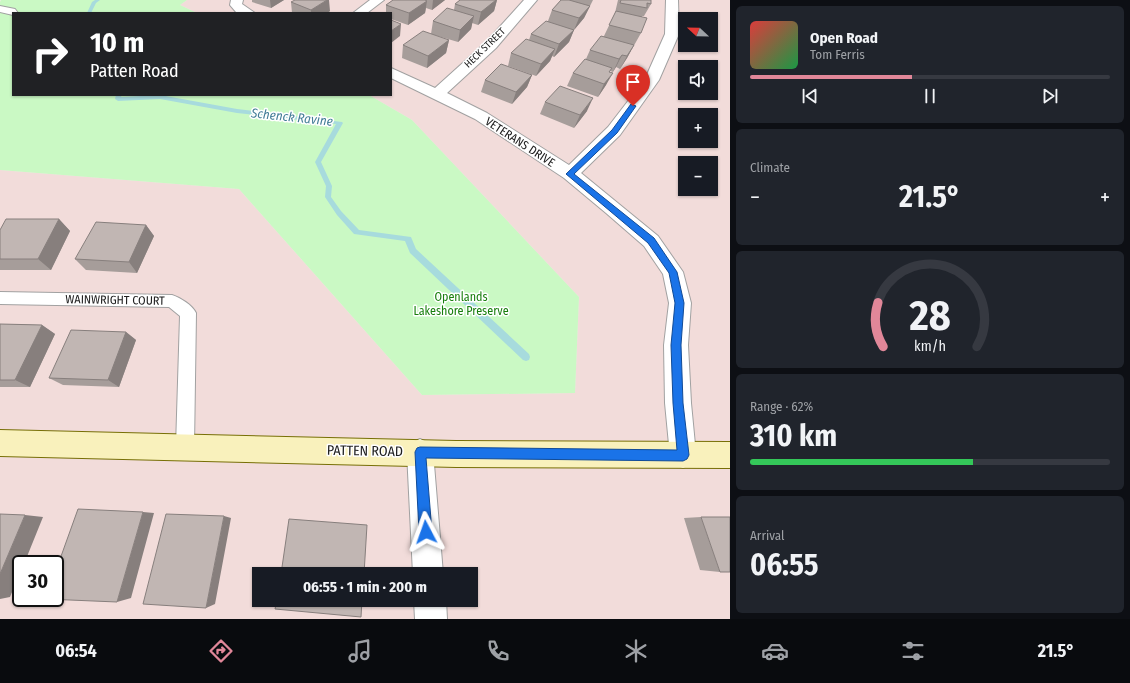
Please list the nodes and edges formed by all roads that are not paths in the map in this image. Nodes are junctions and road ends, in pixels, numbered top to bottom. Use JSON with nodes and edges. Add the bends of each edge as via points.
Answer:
{"nodes":[{"id":1,"x":237,"y":0,"type":"edge"},
{"id":2,"x":378,"y":0,"type":"edge"},
{"id":3,"x":531,"y":0,"type":"edge"},
{"id":4,"x":672,"y":0,"type":"edge"},
{"id":5,"x":0,"y":9,"type":"edge"},
{"id":6,"x":12,"y":12,"type":"edge"},
{"id":7,"x":247,"y":12,"type":"edge"},
{"id":8,"x":360,"y":12,"type":"edge"},
{"id":9,"x":392,"y":72,"type":"edge"},
{"id":10,"x":437,"y":94,"type":"junction"},
{"id":11,"x":570,"y":174,"type":"junction"},
{"id":12,"x":0,"y":298,"type":"edge"},
{"id":13,"x":0,"y":443,"type":"edge"},
{"id":14,"x":185,"y":447,"type":"junction"},
{"id":15,"x":420,"y":452,"type":"junction"},
{"id":16,"x":683,"y":455,"type":"junction"},
{"id":17,"x":730,"y":455,"type":"edge"},
{"id":18,"x":428,"y":567,"type":"edge"},
{"id":19,"x":430,"y":607,"type":"edge"},
{"id":20,"x":431,"y":619,"type":"edge"}],
"edges":[{"from":1,"to":7,"type":"street","via":[[236,5]]},
{"from":2,"to":8,"type":"street"},
{"from":3,"to":10,"type":"street","name":"HECK STREET","via":[[491,46]]},
{"from":4,"to":11,"type":"street","via":[[672,34],[652,80],[614,131]]},
{"from":5,"to":6,"type":"lane"},
{"from":9,"to":10,"type":"street","name":"VETERANS DRIVE"},
{"from":10,"to":11,"type":"street","name":"VETERANS DRIVE","via":[[481,116]]},
{"from":11,"to":16,"type":"street","name":"VETERANS DRIVE","via":[[651,241],[673,272],[680,303],[676,345]]},
{"from":12,"to":14,"type":"lane","name":"WAINWRIGHT COURT","via":[[172,301],[181,307],[188,313]]},
{"from":13,"to":14,"type":"street","name":"PATTEN ROAD"},
{"from":14,"to":15,"type":"street","name":"PATTEN ROAD"},
{"from":15,"to":16,"type":"street","name":"PATTEN ROAD"},
{"from":15,"to":18,"type":"street"},
{"from":16,"to":17,"type":"street","name":"PATTEN ROAD"},
{"from":19,"to":20,"type":"street"}]}
